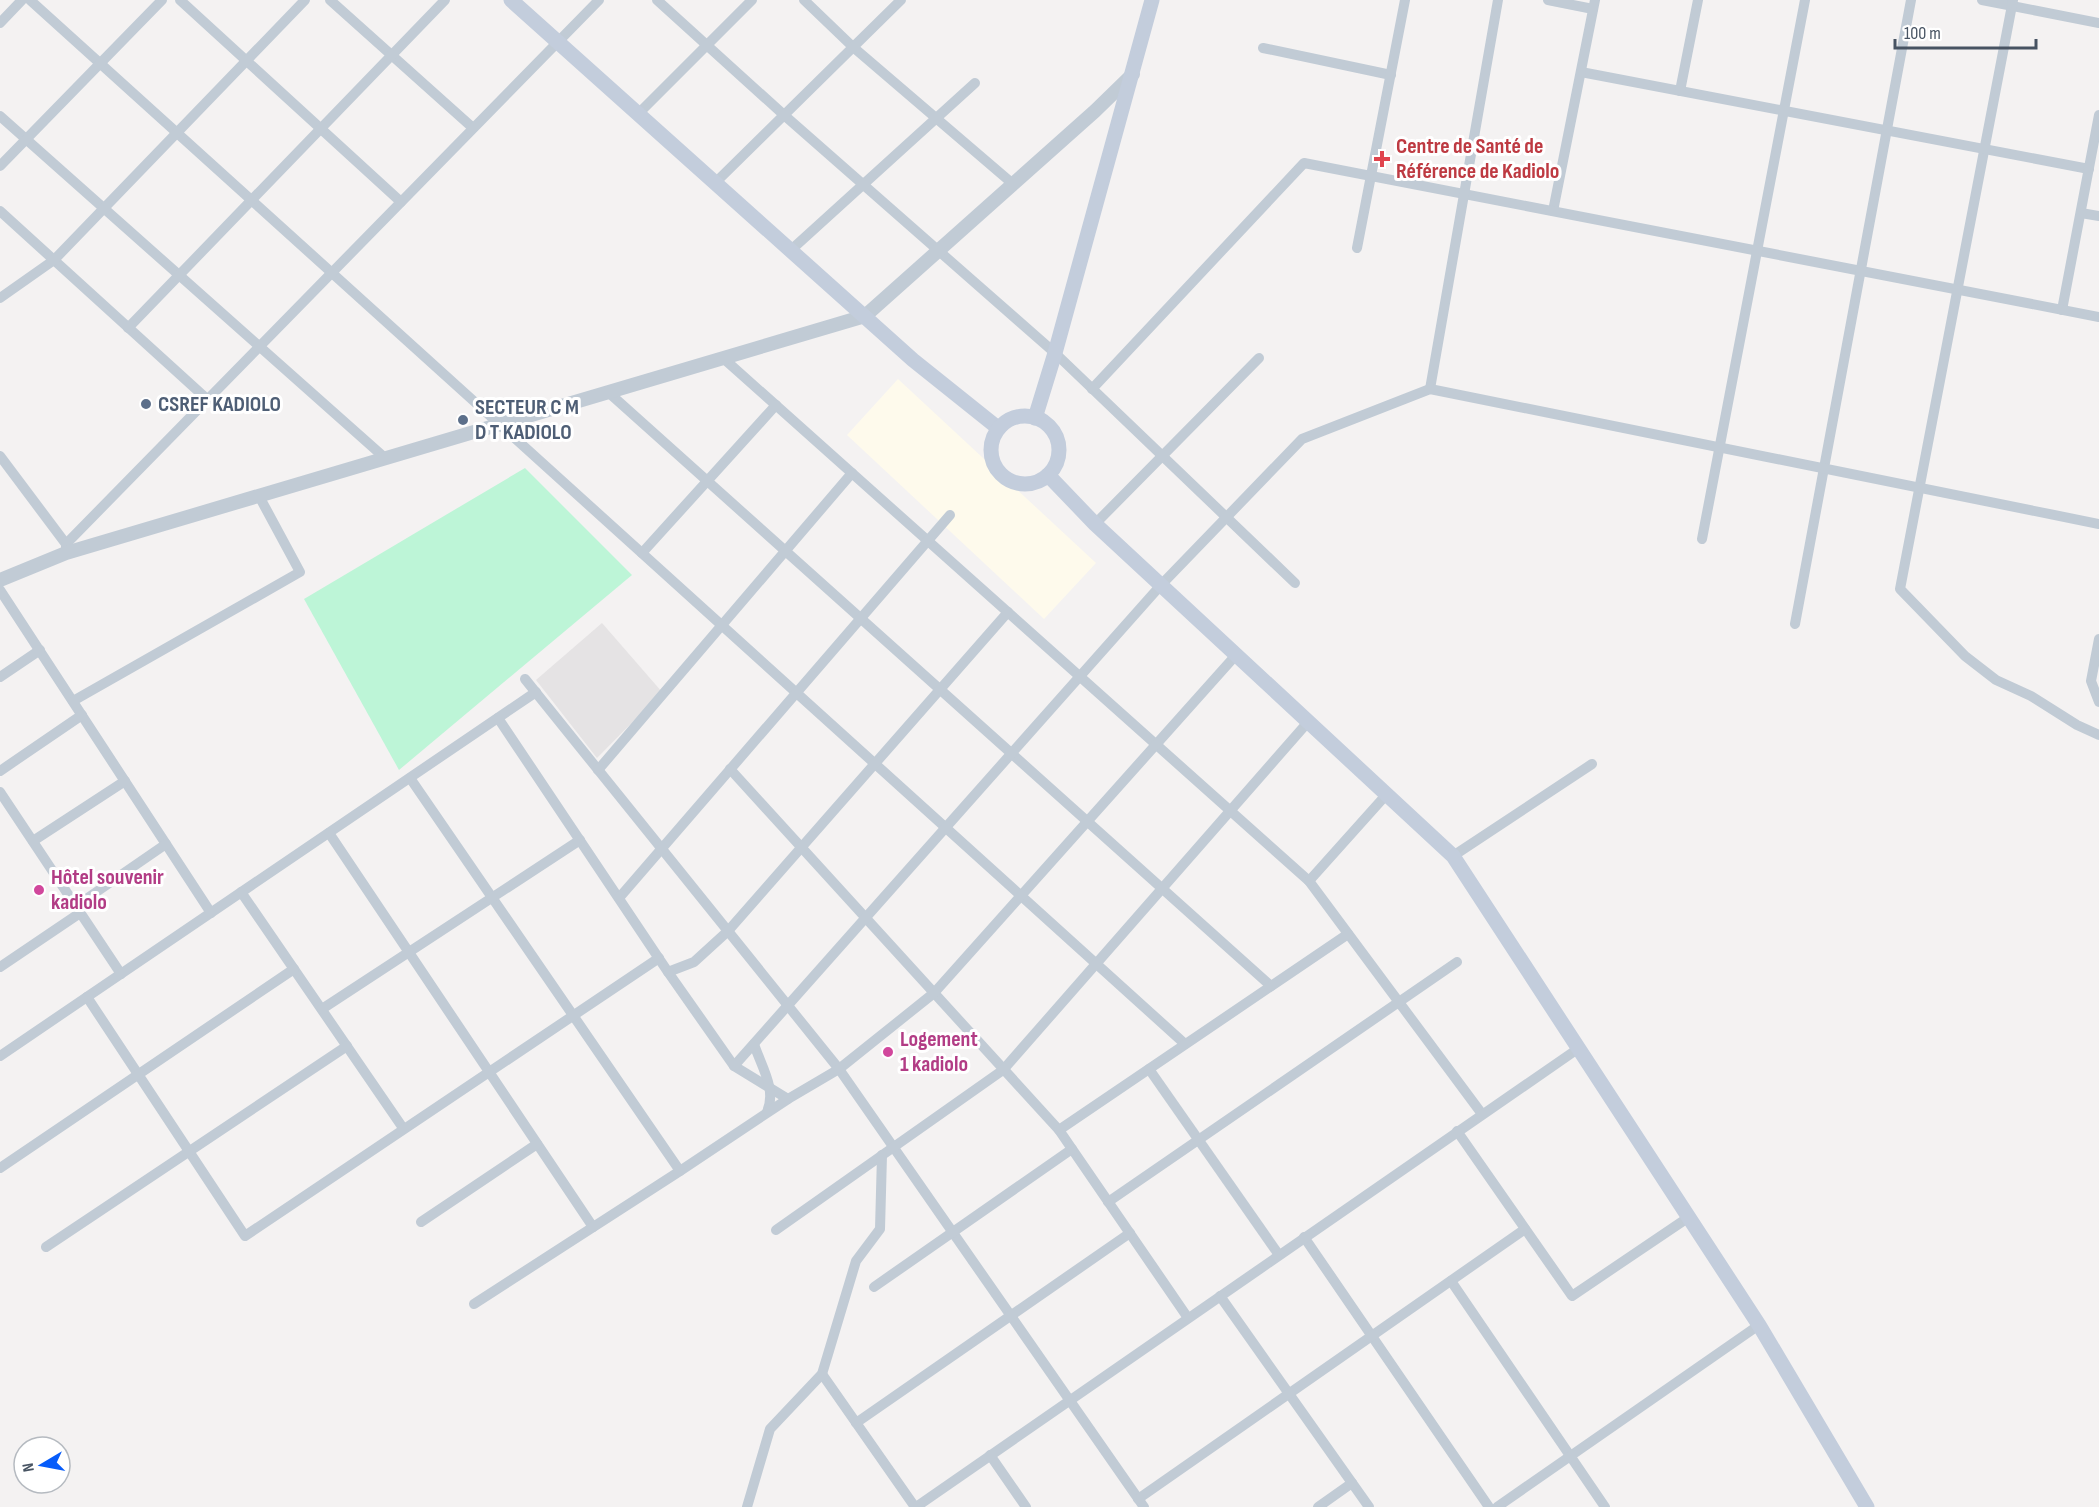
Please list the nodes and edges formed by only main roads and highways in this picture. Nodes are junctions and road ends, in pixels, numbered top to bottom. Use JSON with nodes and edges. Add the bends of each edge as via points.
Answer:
{"nodes":[{"id":1,"x":511,"y":0,"type":"edge"},
{"id":2,"x":1152,"y":0,"type":"edge"},
{"id":3,"x":1035,"y":418,"type":"junction"},
{"id":4,"x":998,"y":429,"type":"junction"},
{"id":5,"x":1048,"y":475,"type":"junction"},
{"id":6,"x":1865,"y":1506,"type":"edge"}],
"edges":[{"from":1,"to":4,"type":"main road","via":[[864,316]]},
{"from":2,"to":3,"type":"main road"},
{"from":3,"to":4,"type":"main road","via":[[1015,418]]},
{"from":3,"to":5,"type":"main road","via":[[1045,423],[1058,443],[1055,466]]},
{"from":4,"to":5,"type":"main road","via":[[993,438],[992,460],[1004,478],[1022,484],[1040,481]]},
{"from":5,"to":6,"type":"main road","via":[[1095,524],[1454,855],[1759,1325]]}]}
